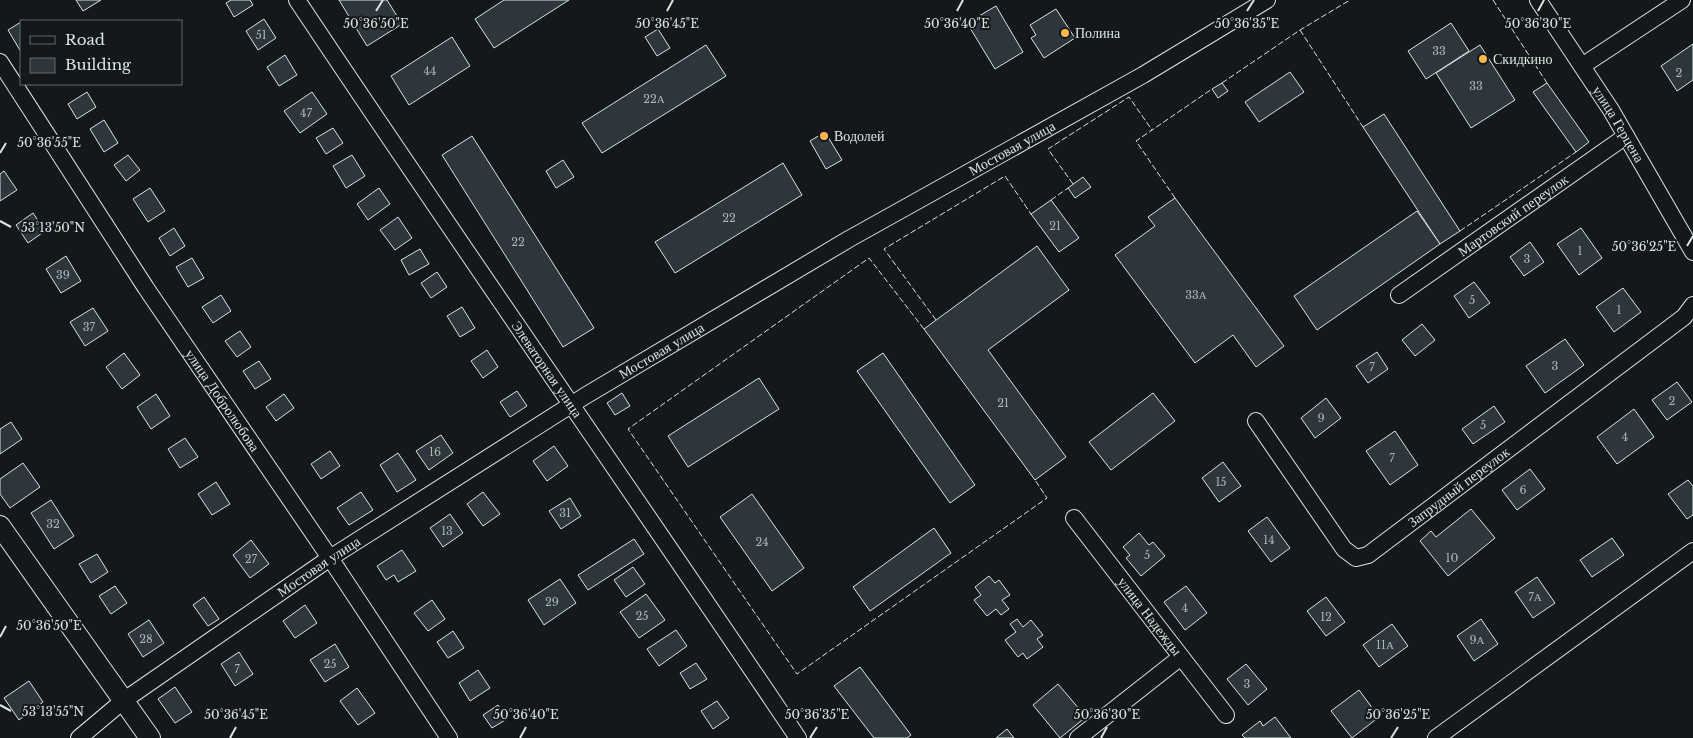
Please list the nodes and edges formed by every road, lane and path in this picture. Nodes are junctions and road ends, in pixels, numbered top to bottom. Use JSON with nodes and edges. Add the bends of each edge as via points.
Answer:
{"nodes":[{"id":1,"x":297,"y":0,"type":"edge"},
{"id":2,"x":1267,"y":0,"type":"edge"},
{"id":3,"x":1538,"y":0,"type":"edge"},
{"id":4,"x":1682,"y":0,"type":"edge"},
{"id":5,"x":0,"y":62,"type":"edge"},
{"id":6,"x":1582,"y":66,"type":"junction"},
{"id":7,"x":1626,"y":136,"type":"junction"},
{"id":8,"x":1693,"y":252,"type":"edge"},
{"id":9,"x":1399,"y":295,"type":"dead end"},
{"id":10,"x":1693,"y":305,"type":"edge"},
{"id":11,"x":572,"y":405,"type":"junction"},
{"id":12,"x":1256,"y":421,"type":"dead end"},
{"id":13,"x":1074,"y":518,"type":"dead end"},
{"id":14,"x":0,"y":526,"type":"edge"},
{"id":15,"x":1693,"y":551,"type":"edge"},
{"id":16,"x":330,"y":558,"type":"junction"},
{"id":17,"x":1181,"y":656,"type":"junction"},
{"id":18,"x":123,"y":701,"type":"junction"},
{"id":19,"x":1226,"y":715,"type":"dead end"},
{"id":20,"x":79,"y":738,"type":"edge"},
{"id":21,"x":150,"y":738,"type":"edge"},
{"id":22,"x":449,"y":738,"type":"edge"},
{"id":23,"x":798,"y":738,"type":"edge"},
{"id":24,"x":1078,"y":738,"type":"edge"},
{"id":25,"x":1436,"y":738,"type":"edge"}],
"edges":[{"from":1,"to":11,"type":"street","name":"Элеваторная улица"},
{"from":2,"to":11,"type":"street","name":"Мостовая улица","via":[[1143,74],[849,239]]},
{"from":3,"to":6,"type":"street","name":"улица Герцена"},
{"from":4,"to":6,"type":"street"},
{"from":5,"to":16,"type":"street","name":"улица Добролюбова","via":[[146,288]]},
{"from":6,"to":7,"type":"street","name":"улица Герцена"},
{"from":7,"to":8,"type":"street","name":"улица Герцена"},
{"from":7,"to":9,"type":"street","name":"Мартовский переулок"},
{"from":10,"to":12,"type":"street","name":"Запрудный переулок","via":[[1684,317],[1368,555],[1356,558],[1344,549]]},
{"from":11,"to":16,"type":"street","name":"Мостовая улица"},
{"from":11,"to":23,"type":"street","name":"Элеваторная улица"},
{"from":13,"to":17,"type":"street","name":"улица Надежды"},
{"from":14,"to":18,"type":"street"},
{"from":15,"to":25,"type":"street"},
{"from":16,"to":18,"type":"street","name":"Мостовая улица"},
{"from":16,"to":22,"type":"street","name":"улица Добролюбова"},
{"from":17,"to":19,"type":"street","name":"улица Надежды"},
{"from":17,"to":24,"type":"street"},
{"from":18,"to":20,"type":"street","name":"Мостовая улица"},
{"from":18,"to":21,"type":"street"}]}
